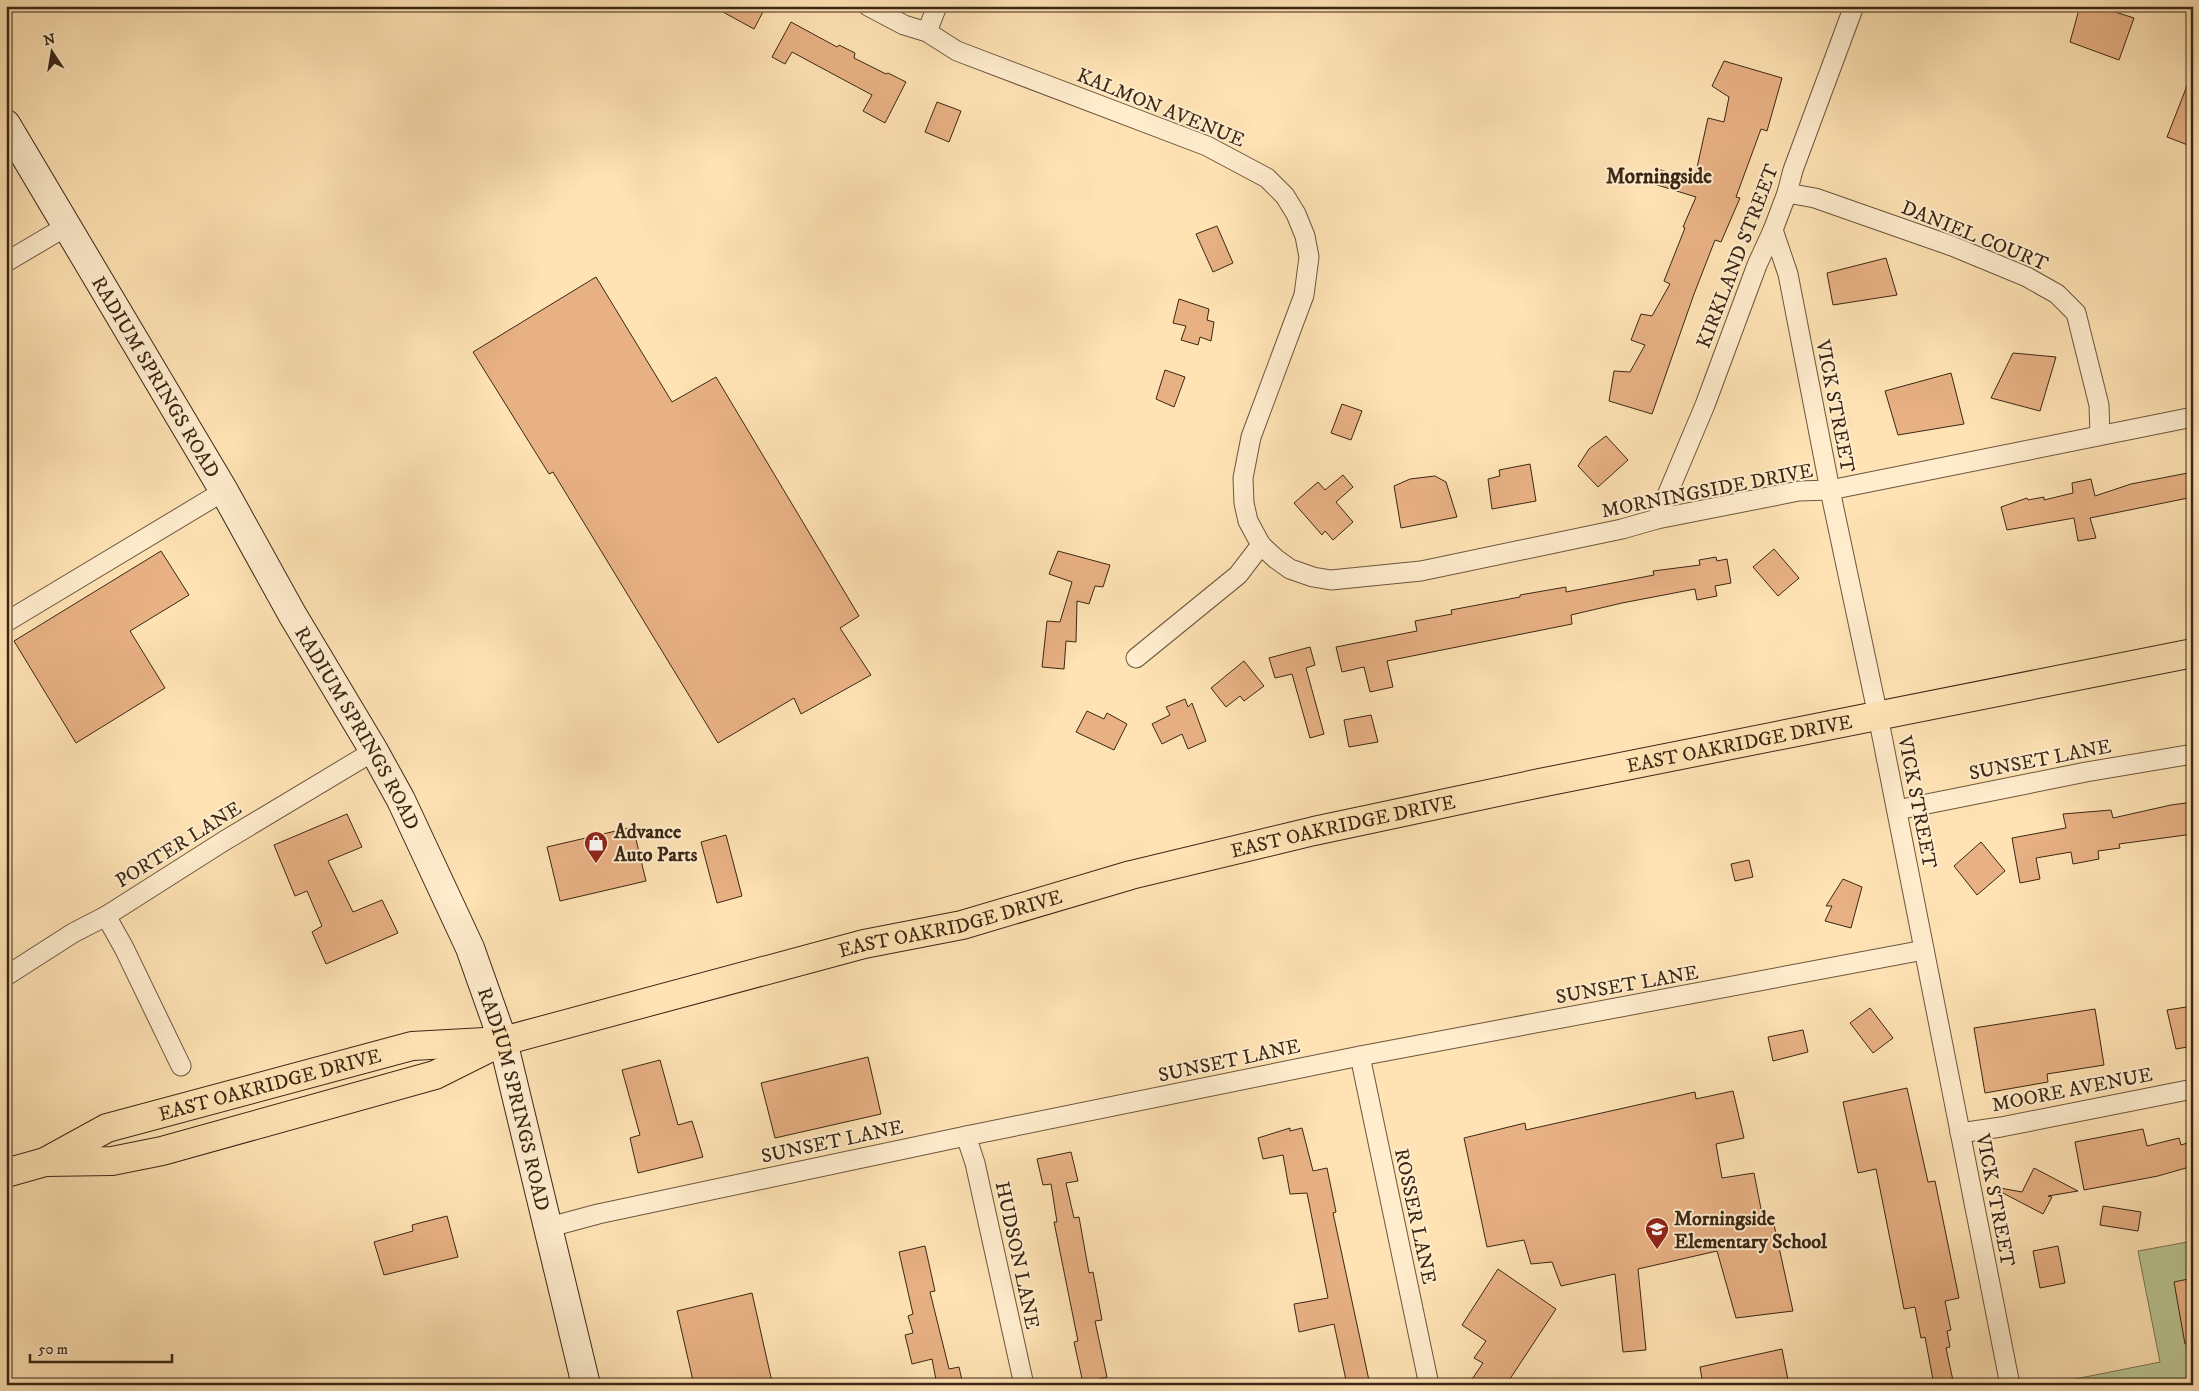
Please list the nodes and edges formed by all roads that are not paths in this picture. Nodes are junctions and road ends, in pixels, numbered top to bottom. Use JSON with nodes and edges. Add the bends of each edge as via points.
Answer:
{"nodes":[{"id":1,"x":868,"y":6,"type":"edge"},
{"id":2,"x":937,"y":6,"type":"edge"},
{"id":3,"x":1854,"y":6,"type":"edge"},
{"id":4,"x":927,"y":32,"type":"junction"},
{"id":5,"x":6,"y":124,"type":"edge"},
{"id":6,"x":1788,"y":193,"type":"junction"},
{"id":7,"x":67,"y":226,"type":"junction"},
{"id":8,"x":1773,"y":230,"type":"junction"},
{"id":9,"x":6,"y":262,"type":"edge"},
{"id":10,"x":2193,"y":417,"type":"edge"},
{"id":11,"x":2100,"y":435,"type":"junction"},
{"id":12,"x":1830,"y":490,"type":"junction"},
{"id":13,"x":224,"y":491,"type":"junction"},
{"id":14,"x":1657,"y":519,"type":"junction"},
{"id":15,"x":1261,"y":545,"type":"junction"},
{"id":16,"x":1377,"y":576,"type":"joint"},
{"id":17,"x":6,"y":622,"type":"edge"},
{"id":18,"x":2193,"y":653,"type":"edge"},
{"id":19,"x":1136,"y":658,"type":"dead end"},
{"id":20,"x":1878,"y":716,"type":"junction"},
{"id":21,"x":374,"y":751,"type":"junction"},
{"id":22,"x":2193,"y":754,"type":"edge"},
{"id":23,"x":1897,"y":810,"type":"junction"},
{"id":24,"x":106,"y":916,"type":"junction"},
{"id":25,"x":1924,"y":950,"type":"junction"},
{"id":26,"x":6,"y":976,"type":"edge"},
{"id":27,"x":503,"y":1041,"type":"junction"},
{"id":28,"x":1360,"y":1056,"type":"junction"},
{"id":29,"x":181,"y":1066,"type":"dead end"},
{"id":30,"x":2193,"y":1089,"type":"edge"},
{"id":31,"x":1960,"y":1133,"type":"junction"},
{"id":32,"x":966,"y":1136,"type":"junction"},
{"id":33,"x":45,"y":1162,"type":"junction"},
{"id":34,"x":6,"y":1173,"type":"edge"},
{"id":35,"x":546,"y":1228,"type":"junction"},
{"id":36,"x":586,"y":1385,"type":"edge"},
{"id":37,"x":1024,"y":1385,"type":"edge"},
{"id":38,"x":1429,"y":1385,"type":"edge"},
{"id":39,"x":2010,"y":1385,"type":"edge"}],
"edges":[{"from":1,"to":4,"type":"street","name":"KALMON AVENUE","via":[[904,25]]},
{"from":2,"to":4,"type":"street"},
{"from":3,"to":6,"type":"street","name":"KIRKLAND STREET","via":[[1793,170]]},
{"from":4,"to":15,"type":"street","name":"KALMON AVENUE","via":[[957,51],[1207,146],[1268,178],[1292,208],[1305,236],[1309,265],[1299,311],[1250,437],[1243,478],[1248,521]]},
{"from":5,"to":7,"type":"main road","name":"RADIUM SPRINGS ROAD"},
{"from":6,"to":8,"type":"street","name":"KIRKLAND STREET"},
{"from":6,"to":11,"type":"street","name":"DANIEL COURT","via":[[1815,198],[1952,246],[2027,277],[2057,294],[2076,313],[2099,405]]},
{"from":7,"to":9,"type":"street"},
{"from":7,"to":13,"type":"main road","name":"RADIUM SPRINGS ROAD"},
{"from":8,"to":12,"type":"street","name":"VICK STREET","via":[[1788,274]]},
{"from":8,"to":14,"type":"street","name":"KIRKLAND STREET"},
{"from":10,"to":11,"type":"street","name":"MORNINGSIDE DRIVE"},
{"from":11,"to":12,"type":"street","name":"MORNINGSIDE DRIVE"},
{"from":12,"to":14,"type":"street","name":"MORNINGSIDE DRIVE","via":[[1799,491]]},
{"from":12,"to":20,"type":"street","name":"VICK STREET"},
{"from":13,"to":17,"type":"street"},
{"from":13,"to":21,"type":"main road","name":"RADIUM SPRINGS ROAD","via":[[292,614]]},
{"from":14,"to":16,"type":"street","name":"MORNINGSIDE DRIVE","via":[[1421,571]]},
{"from":15,"to":16,"type":"street","name":"KALMON AVENUE","via":[[1290,569],[1313,577],[1331,580]]},
{"from":15,"to":19,"type":"street","via":[[1238,575]]},
{"from":18,"to":20,"type":"main road","name":"EAST OAKRIDGE DRIVE"},
{"from":20,"to":23,"type":"street","name":"VICK STREET"},
{"from":20,"to":27,"type":"main road","name":"EAST OAKRIDGE DRIVE","via":[[1314,831],[1130,875],[962,925],[864,944]]},
{"from":21,"to":24,"type":"street","name":"PORTER LANE"},
{"from":21,"to":27,"type":"main road","name":"RADIUM SPRINGS ROAD","via":[[401,800],[470,948]]},
{"from":22,"to":23,"type":"street","name":"SUNSET LANE"},
{"from":23,"to":25,"type":"street","name":"VICK STREET"},
{"from":24,"to":26,"type":"street","name":"PORTER LANE"},
{"from":24,"to":29,"type":"street"},
{"from":25,"to":28,"type":"street","name":"SUNSET LANE"},
{"from":25,"to":31,"type":"street","name":"VICK STREET"},
{"from":27,"to":33,"type":"main road","name":"EAST OAKRIDGE DRIVE","via":[[435,1075],[162,1151],[112,1161]]},
{"from":27,"to":33,"type":"main road","name":"EAST OAKRIDGE DRIVE","via":[[412,1046],[107,1128]]},
{"from":27,"to":35,"type":"main road","name":"RADIUM SPRINGS ROAD"},
{"from":28,"to":32,"type":"street","name":"SUNSET LANE"},
{"from":28,"to":38,"type":"street","name":"ROSSER LANE"},
{"from":30,"to":31,"type":"street","name":"MOORE AVENUE"},
{"from":31,"to":39,"type":"street","name":"VICK STREET"},
{"from":32,"to":35,"type":"street","name":"SUNSET LANE","via":[[598,1214]]},
{"from":32,"to":37,"type":"street","name":"HUDSON LANE","via":[[975,1163]]},
{"from":33,"to":34,"type":"main road","name":"EAST OAKRIDGE DRIVE"},
{"from":35,"to":36,"type":"main road","name":"RADIUM SPRINGS ROAD"}]}
